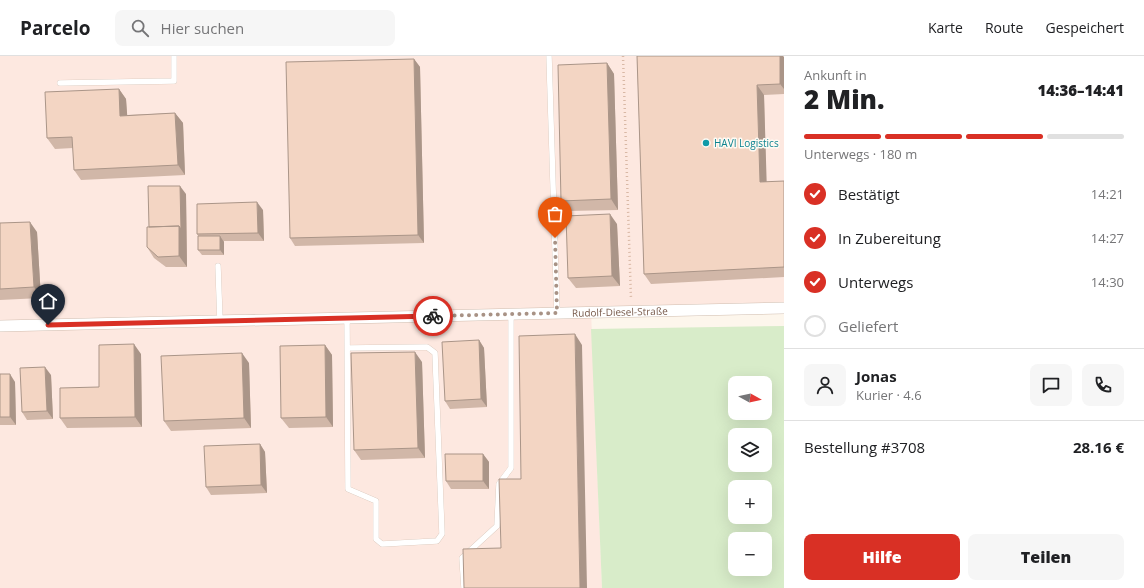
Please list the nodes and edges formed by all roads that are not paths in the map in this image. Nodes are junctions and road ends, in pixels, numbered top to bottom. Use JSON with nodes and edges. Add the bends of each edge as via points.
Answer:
{"nodes":[{"id":1,"x":174,"y":56,"type":"edge"},
{"id":2,"x":549,"y":56,"type":"edge"},
{"id":3,"x":60,"y":83,"type":"dead end"},
{"id":4,"x":218,"y":266,"type":"dead end"},
{"id":5,"x":784,"y":308,"type":"edge"},
{"id":6,"x":557,"y":313,"type":"junction"},
{"id":7,"x":511,"y":314,"type":"junction"},
{"id":8,"x":347,"y":318,"type":"junction"},
{"id":9,"x":220,"y":321,"type":"junction"},
{"id":10,"x":0,"y":325,"type":"edge"},
{"id":11,"x":348,"y":348,"type":"junction"},
{"id":12,"x":464,"y":588,"type":"edge"}],
"edges":[{"from":1,"to":3,"type":"lane","via":[[174,81]]},
{"from":2,"to":6,"type":"lane"},
{"from":4,"to":9,"type":"lane"},
{"from":5,"to":6,"type":"street","name":"Rudolf-Diesel-Straße"},
{"from":6,"to":7,"type":"street","name":"Rudolf-Diesel-Straße"},
{"from":7,"to":8,"type":"street","name":"Rudolf-Diesel-Straße"},
{"from":7,"to":12,"type":"lane","via":[[511,468],[499,484],[497,526],[462,558]]},
{"from":8,"to":9,"type":"street","name":"Rudolf-Diesel-Straße"},
{"from":8,"to":11,"type":"lane"},
{"from":9,"to":10,"type":"street","name":"Rudolf-Diesel-Straße"},
{"from":11,"to":11,"type":"lane","via":[[348,489],[376,501],[376,539],[382,544],[437,541],[442,534],[434,354],[427,347]]}]}
